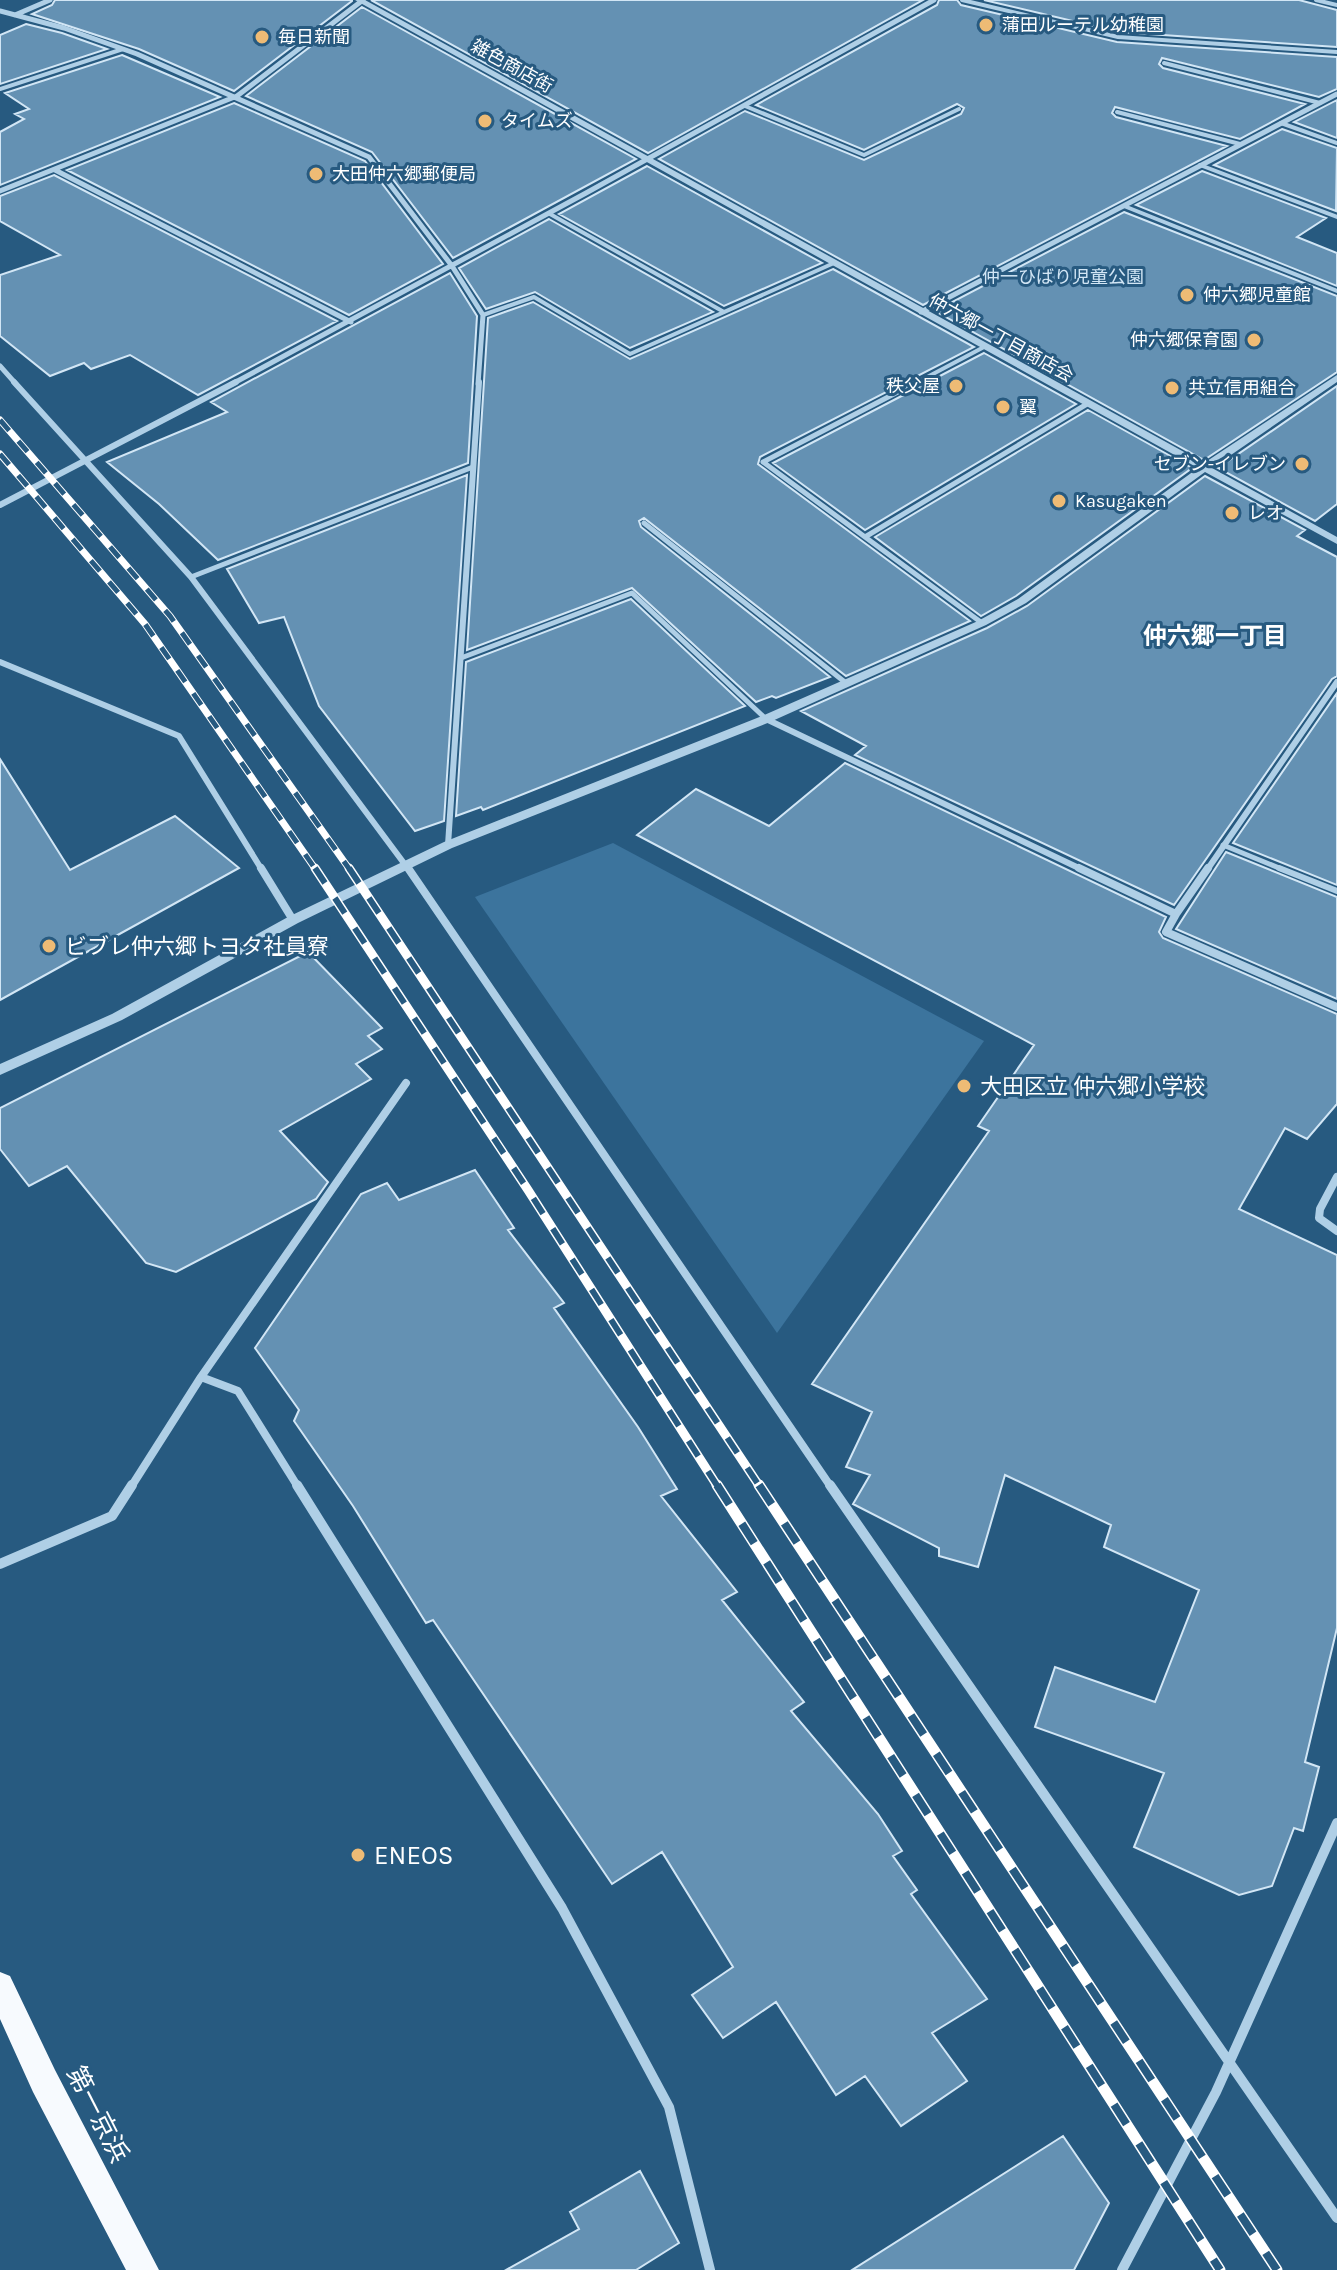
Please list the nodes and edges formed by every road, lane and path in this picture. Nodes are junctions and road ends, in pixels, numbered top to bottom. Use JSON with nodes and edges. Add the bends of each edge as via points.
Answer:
{"nodes":[{"id":1,"x":50,"y":0,"type":"edge"},
{"id":2,"x":361,"y":0,"type":"edge"},
{"id":3,"x":934,"y":0,"type":"edge"},
{"id":4,"x":962,"y":0,"type":"edge"},
{"id":5,"x":1316,"y":0,"type":"edge"},
{"id":6,"x":1337,"y":5,"type":"edge"},
{"id":7,"x":0,"y":11,"type":"edge"},
{"id":8,"x":15,"y":15,"type":"junction"},
{"id":9,"x":123,"y":49,"type":"junction"},
{"id":10,"x":1337,"y":52,"type":"edge"},
{"id":11,"x":1164,"y":63,"type":"dead end"},
{"id":12,"x":0,"y":89,"type":"edge"},
{"id":13,"x":1337,"y":94,"type":"edge"},
{"id":14,"x":237,"y":96,"type":"junction"},
{"id":15,"x":1320,"y":103,"type":"junction"},
{"id":16,"x":745,"y":106,"type":"junction"},
{"id":17,"x":959,"y":109,"type":"dead end"},
{"id":18,"x":1117,"y":112,"type":"dead end"},
{"id":19,"x":1281,"y":123,"type":"junction"},
{"id":20,"x":1337,"y":143,"type":"edge"},
{"id":21,"x":1240,"y":144,"type":"junction"},
{"id":22,"x":650,"y":160,"type":"junction"},
{"id":23,"x":1200,"y":165,"type":"junction"},
{"id":24,"x":55,"y":170,"type":"junction"},
{"id":25,"x":0,"y":191,"type":"edge"},
{"id":26,"x":1124,"y":206,"type":"junction"},
{"id":27,"x":550,"y":214,"type":"junction"},
{"id":28,"x":1337,"y":217,"type":"edge"},
{"id":29,"x":834,"y":263,"type":"junction"},
{"id":30,"x":452,"y":266,"type":"junction"},
{"id":31,"x":1337,"y":291,"type":"edge"},
{"id":32,"x":725,"y":312,"type":"junction"},
{"id":33,"x":921,"y":312,"type":"junction"},
{"id":34,"x":483,"y":315,"type":"junction"},
{"id":35,"x":351,"y":322,"type":"junction"},
{"id":36,"x":984,"y":347,"type":"junction"},
{"id":37,"x":0,"y":366,"type":"edge"},
{"id":38,"x":1337,"y":378,"type":"edge"},
{"id":39,"x":1087,"y":404,"type":"junction"},
{"id":40,"x":85,"y":461,"type":"junction"},
{"id":41,"x":473,"y":467,"type":"junction"},
{"id":42,"x":1203,"y":469,"type":"junction"},
{"id":43,"x":0,"y":505,"type":"edge"},
{"id":44,"x":644,"y":523,"type":"dead end"},
{"id":45,"x":865,"y":537,"type":"junction"},
{"id":46,"x":1337,"y":541,"type":"edge"},
{"id":47,"x":191,"y":577,"type":"junction"},
{"id":48,"x":982,"y":623,"type":"junction"},
{"id":49,"x":461,"y":658,"type":"junction"},
{"id":50,"x":0,"y":662,"type":"edge"},
{"id":51,"x":1337,"y":682,"type":"edge"},
{"id":52,"x":846,"y":683,"type":"junction"},
{"id":53,"x":766,"y":719,"type":"junction"},
{"id":54,"x":448,"y":845,"type":"junction"},
{"id":55,"x":1223,"y":845,"type":"junction"},
{"id":56,"x":406,"y":865,"type":"junction"},
{"id":57,"x":1337,"y":891,"type":"edge"},
{"id":58,"x":1176,"y":914,"type":"junction"},
{"id":59,"x":293,"y":920,"type":"junction"},
{"id":60,"x":1337,"y":1007,"type":"edge"},
{"id":61,"x":0,"y":1070,"type":"edge"},
{"id":62,"x":406,"y":1083,"type":"dead end"},
{"id":63,"x":1337,"y":1177,"type":"edge"},
{"id":64,"x":1337,"y":1231,"type":"edge"},
{"id":65,"x":201,"y":1377,"type":"junction"},
{"id":66,"x":0,"y":1564,"type":"edge"},
{"id":67,"x":1337,"y":1823,"type":"edge"},
{"id":68,"x":0,"y":1986,"type":"edge"},
{"id":69,"x":1228,"y":2062,"type":"junction"},
{"id":70,"x":1337,"y":2218,"type":"edge"},
{"id":71,"x":143,"y":2270,"type":"edge"},
{"id":72,"x":710,"y":2270,"type":"edge"},
{"id":73,"x":1122,"y":2270,"type":"edge"}],
"edges":[{"from":1,"to":8,"type":"street"},
{"from":2,"to":14,"type":"street"},
{"from":2,"to":22,"type":"street","name":"雑色商店街"},
{"from":3,"to":16,"type":"street"},
{"from":4,"to":10,"type":"lane","via":[[1118,37]]},
{"from":5,"to":6,"type":"lane"},
{"from":7,"to":8,"type":"street"},
{"from":8,"to":9,"type":"street"},
{"from":9,"to":12,"type":"lane"},
{"from":9,"to":14,"type":"street"},
{"from":11,"to":15,"type":"lane"},
{"from":13,"to":15,"type":"street"},
{"from":14,"to":24,"type":"street"},
{"from":14,"to":30,"type":"street","via":[[369,157]]},
{"from":15,"to":19,"type":"street"},
{"from":16,"to":17,"type":"lane","via":[[864,155]]},
{"from":16,"to":22,"type":"street"},
{"from":18,"to":21,"type":"lane"},
{"from":19,"to":20,"type":"lane"},
{"from":19,"to":21,"type":"street"},
{"from":21,"to":23,"type":"street"},
{"from":22,"to":27,"type":"street"},
{"from":22,"to":29,"type":"street","name":"仲六郷一丁目商店会"},
{"from":23,"to":26,"type":"street"},
{"from":23,"to":28,"type":"lane"},
{"from":24,"to":25,"type":"street"},
{"from":24,"to":35,"type":"street"},
{"from":26,"to":31,"type":"lane"},
{"from":26,"to":33,"type":"street"},
{"from":27,"to":30,"type":"street"},
{"from":27,"to":32,"type":"lane"},
{"from":29,"to":32,"type":"lane"},
{"from":29,"to":33,"type":"street","name":"仲六郷一丁目商店会"},
{"from":30,"to":34,"type":"street"},
{"from":30,"to":35,"type":"street"},
{"from":32,"to":34,"type":"lane","via":[[630,354],[534,297]]},
{"from":33,"to":36,"type":"street","name":"仲六郷一丁目商店会"},
{"from":34,"to":41,"type":"street"},
{"from":35,"to":40,"type":"street"},
{"from":36,"to":39,"type":"street","name":"仲六郷一丁目商店会"},
{"from":36,"to":45,"type":"lane","via":[[763,462]]},
{"from":37,"to":40,"type":"street"},
{"from":38,"to":42,"type":"street"},
{"from":39,"to":42,"type":"street","name":"仲六郷一丁目商店会"},
{"from":39,"to":45,"type":"lane"},
{"from":40,"to":43,"type":"street"},
{"from":40,"to":47,"type":"street"},
{"from":41,"to":47,"type":"lane"},
{"from":41,"to":49,"type":"street"},
{"from":42,"to":46,"type":"street","name":"仲六郷一丁目商店会"},
{"from":42,"to":48,"type":"street","via":[[1022,601]]},
{"from":44,"to":52,"type":"lane"},
{"from":45,"to":48,"type":"lane"},
{"from":47,"to":56,"type":"street"},
{"from":48,"to":52,"type":"street"},
{"from":49,"to":53,"type":"lane","via":[[632,593]]},
{"from":49,"to":54,"type":"street"},
{"from":50,"to":59,"type":"street","via":[[179,736]]},
{"from":51,"to":55,"type":"street"},
{"from":52,"to":53,"type":"street"},
{"from":53,"to":54,"type":"street"},
{"from":53,"to":58,"type":"street"},
{"from":54,"to":56,"type":"street"},
{"from":55,"to":57,"type":"lane"},
{"from":55,"to":58,"type":"street"},
{"from":56,"to":59,"type":"street"},
{"from":56,"to":69,"type":"street"},
{"from":58,"to":60,"type":"street","via":[[1166,932]]},
{"from":59,"to":61,"type":"street","via":[[117,1017]]},
{"from":62,"to":65,"type":"street"},
{"from":63,"to":64,"type":"street","via":[[1319,1218]]},
{"from":65,"to":66,"type":"street","via":[[112,1516]]},
{"from":65,"to":72,"type":"street","via":[[238,1391],[562,1908],[669,2107]]},
{"from":67,"to":69,"type":"street"},
{"from":68,"to":71,"type":"highway","name":"第一京浜"},
{"from":69,"to":70,"type":"street"},
{"from":69,"to":73,"type":"street"}]}
